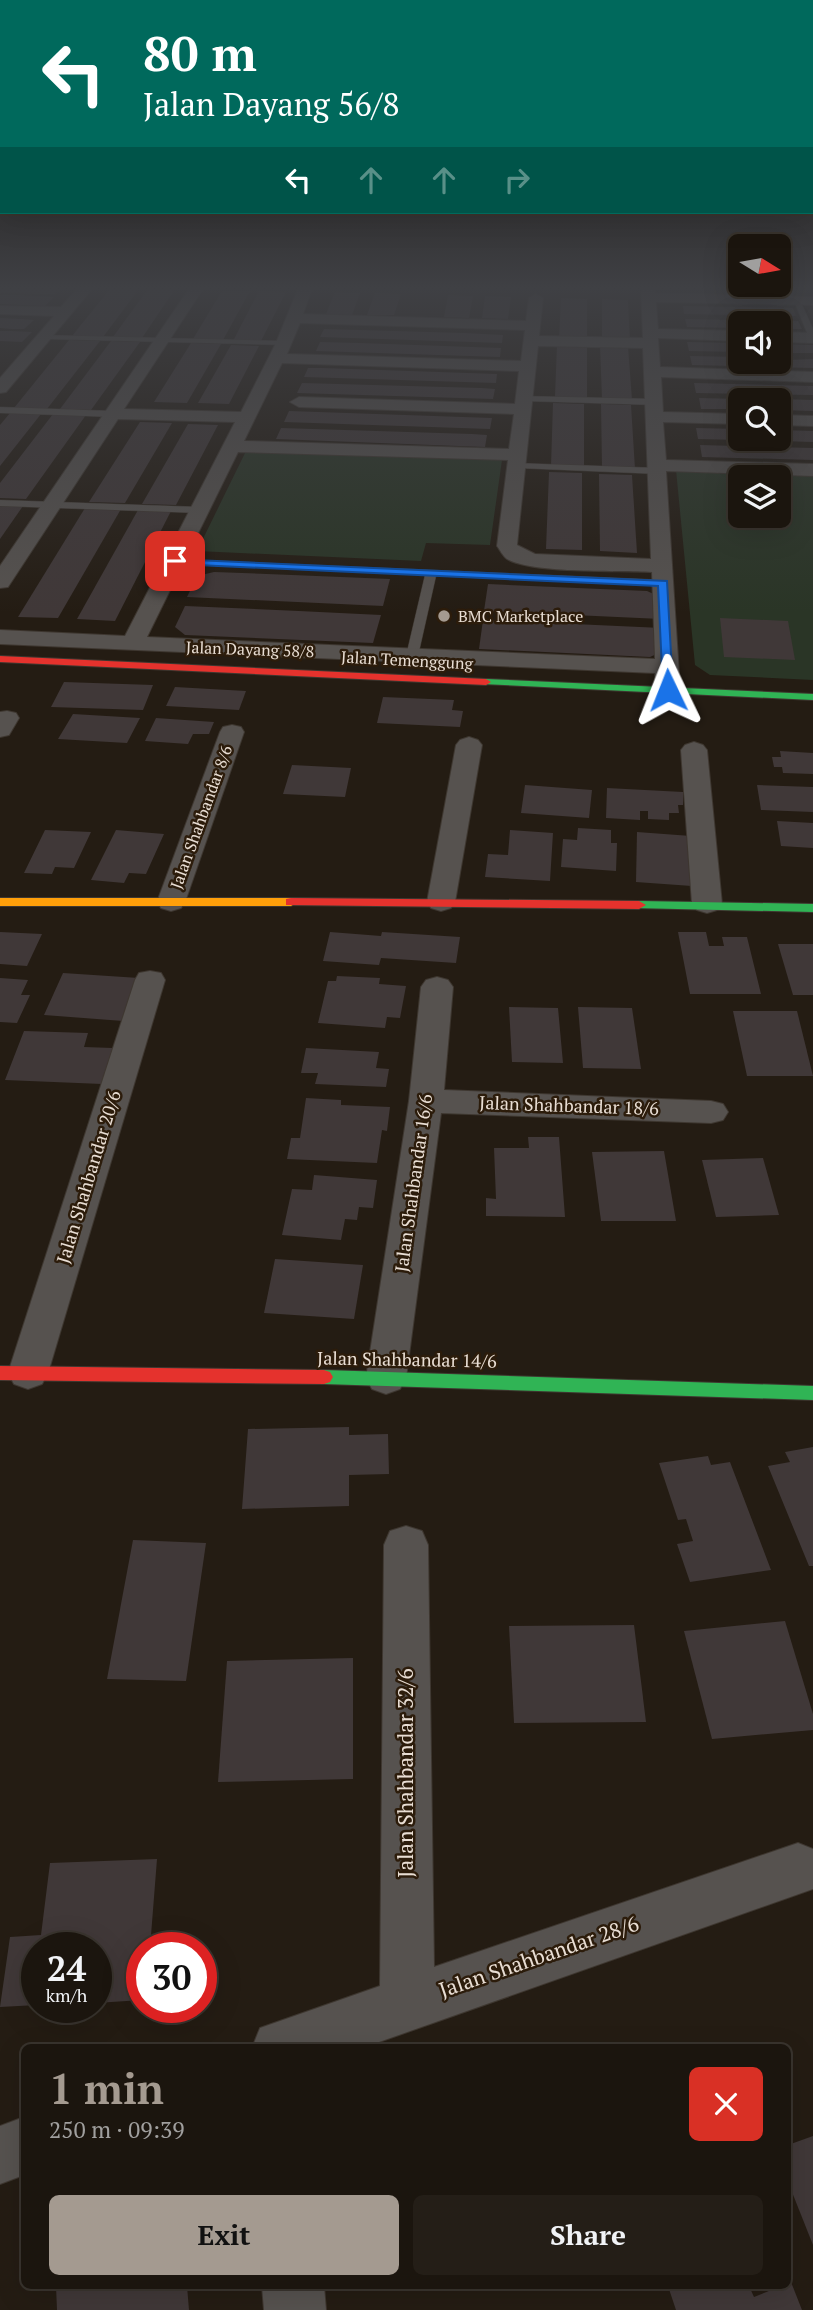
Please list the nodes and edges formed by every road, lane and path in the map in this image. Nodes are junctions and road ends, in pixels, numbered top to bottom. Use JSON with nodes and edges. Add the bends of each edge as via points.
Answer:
{"nodes":[{"id":1,"x":125,"y":397,"type":"edge"},
{"id":2,"x":257,"y":397,"type":"edge"},
{"id":3,"x":524,"y":397,"type":"edge"},
{"id":4,"x":655,"y":397,"type":"edge"},
{"id":5,"x":299,"y":402,"type":"dead end"},
{"id":6,"x":523,"y":404,"type":"junction"},
{"id":7,"x":656,"y":409,"type":"junction"},
{"id":8,"x":0,"y":410,"type":"edge"},
{"id":9,"x":114,"y":414,"type":"junction"},
{"id":10,"x":247,"y":416,"type":"junction"},
{"id":11,"x":728,"y":418,"type":"edge"},
{"id":12,"x":791,"y":420,"type":"edge"},
{"id":13,"x":813,"y":421,"type":"edge"},
{"id":14,"x":233,"y":446,"type":"junction"},
{"id":15,"x":518,"y":460,"type":"junction"},
{"id":16,"x":659,"y":468,"type":"junction"},
{"id":17,"x":813,"y":470,"type":"edge"},
{"id":18,"x":0,"y":503,"type":"edge"},
{"id":19,"x":50,"y":505,"type":"junction"},
{"id":20,"x":200,"y":510,"type":"junction"},
{"id":21,"x":175,"y":561,"type":"junction"},
{"id":22,"x":430,"y":573,"type":"junction"},
{"id":23,"x":662,"y":575,"type":"junction"},
{"id":24,"x":0,"y":582,"type":"edge"},
{"id":25,"x":0,"y":637,"type":"edge"},
{"id":26,"x":132,"y":644,"type":"junction"},
{"id":27,"x":0,"y":659,"type":"edge"},
{"id":28,"x":410,"y":667,"type":"junction"},
{"id":29,"x":668,"y":679,"type":"junction"},
{"id":30,"x":813,"y":697,"type":"edge"},
{"id":31,"x":232,"y":732,"type":"dead end"},
{"id":32,"x":469,"y":745,"type":"dead end"},
{"id":33,"x":694,"y":750,"type":"dead end"},
{"id":34,"x":0,"y":902,"type":"edge"},
{"id":35,"x":171,"y":902,"type":"junction"},
{"id":36,"x":441,"y":902,"type":"junction"},
{"id":37,"x":707,"y":904,"type":"junction"},
{"id":38,"x":813,"y":908,"type":"edge"},
{"id":39,"x":150,"y":980,"type":"dead end"},
{"id":40,"x":437,"y":987,"type":"dead end"},
{"id":41,"x":426,"y":1101,"type":"junction"},
{"id":42,"x":711,"y":1112,"type":"dead end"},
{"id":43,"x":14,"y":1373,"type":"edge"},
{"id":44,"x":386,"y":1378,"type":"junction"},
{"id":45,"x":813,"y":1393,"type":"edge"},
{"id":46,"x":406,"y":1545,"type":"dead end"},
{"id":47,"x":798,"y":1869,"type":"dead end"},
{"id":48,"x":407,"y":2002,"type":"junction"},
{"id":49,"x":291,"y":2044,"type":"edge"},
{"id":50,"x":21,"y":2147,"type":"edge"},
{"id":51,"x":0,"y":2155,"type":"edge"},
{"id":52,"x":293,"y":2289,"type":"edge"},
{"id":53,"x":295,"y":2310,"type":"edge"}],
"edges":[{"from":1,"to":9,"type":"street"},
{"from":2,"to":10,"type":"street"},
{"from":3,"to":6,"type":"street"},
{"from":4,"to":7,"type":"street"},
{"from":5,"to":6,"type":"street"},
{"from":6,"to":7,"type":"lane"},
{"from":6,"to":15,"type":"street"},
{"from":7,"to":11,"type":"street"},
{"from":7,"to":16,"type":"street"},
{"from":8,"to":9,"type":"lane"},
{"from":9,"to":10,"type":"street"},
{"from":9,"to":19,"type":"street"},
{"from":10,"to":14,"type":"street"},
{"from":12,"to":13,"type":"street"},
{"from":14,"to":15,"type":"street"},
{"from":14,"to":20,"type":"street"},
{"from":15,"to":16,"type":"lane"},
{"from":15,"to":23,"type":"street","via":[[508,546],[514,554]]},
{"from":16,"to":17,"type":"street"},
{"from":16,"to":23,"type":"street"},
{"from":18,"to":19,"type":"lane"},
{"from":19,"to":20,"type":"lane"},
{"from":19,"to":24,"type":"street"},
{"from":20,"to":21,"type":"street"},
{"from":21,"to":22,"type":"lane"},
{"from":21,"to":26,"type":"street"},
{"from":22,"to":23,"type":"lane"},
{"from":22,"to":28,"type":"lane"},
{"from":23,"to":29,"type":"street"},
{"from":25,"to":26,"type":"street","name":"Jalan Dayang 58/8"},
{"from":26,"to":28,"type":"street","name":"Jalan Dayang 58/8"},
{"from":27,"to":28,"type":"street","name":"Jalan Temenggung"},
{"from":28,"to":29,"type":"street","name":"Jalan Dayang 58/8"},
{"from":29,"to":30,"type":"street"},
{"from":31,"to":35,"type":"street","name":"Jalan Shahbandar 8/6"},
{"from":32,"to":36,"type":"street"},
{"from":33,"to":37,"type":"street"},
{"from":34,"to":35,"type":"street"},
{"from":35,"to":36,"type":"street"},
{"from":36,"to":37,"type":"street"},
{"from":37,"to":38,"type":"street"},
{"from":39,"to":43,"type":"street","name":"Jalan Shahbandar 20/6"},
{"from":40,"to":41,"type":"street","name":"Jalan Shahbandar 16/6"},
{"from":41,"to":42,"type":"street","name":"Jalan Shahbandar 18/6"},
{"from":41,"to":44,"type":"street","name":"Jalan Shahbandar 16/6"},
{"from":43,"to":44,"type":"street","name":"Jalan Shahbandar 14/6"},
{"from":44,"to":45,"type":"street","name":"Jalan Shahbandar 14/6"},
{"from":46,"to":48,"type":"street","name":"Jalan Shahbandar 32/6"},
{"from":47,"to":48,"type":"street","name":"Jalan Shahbandar 28/6"},
{"from":48,"to":49,"type":"street","name":"Jalan Shahbandar 28/6"},
{"from":50,"to":51,"type":"street"},
{"from":52,"to":53,"type":"street"}]}
